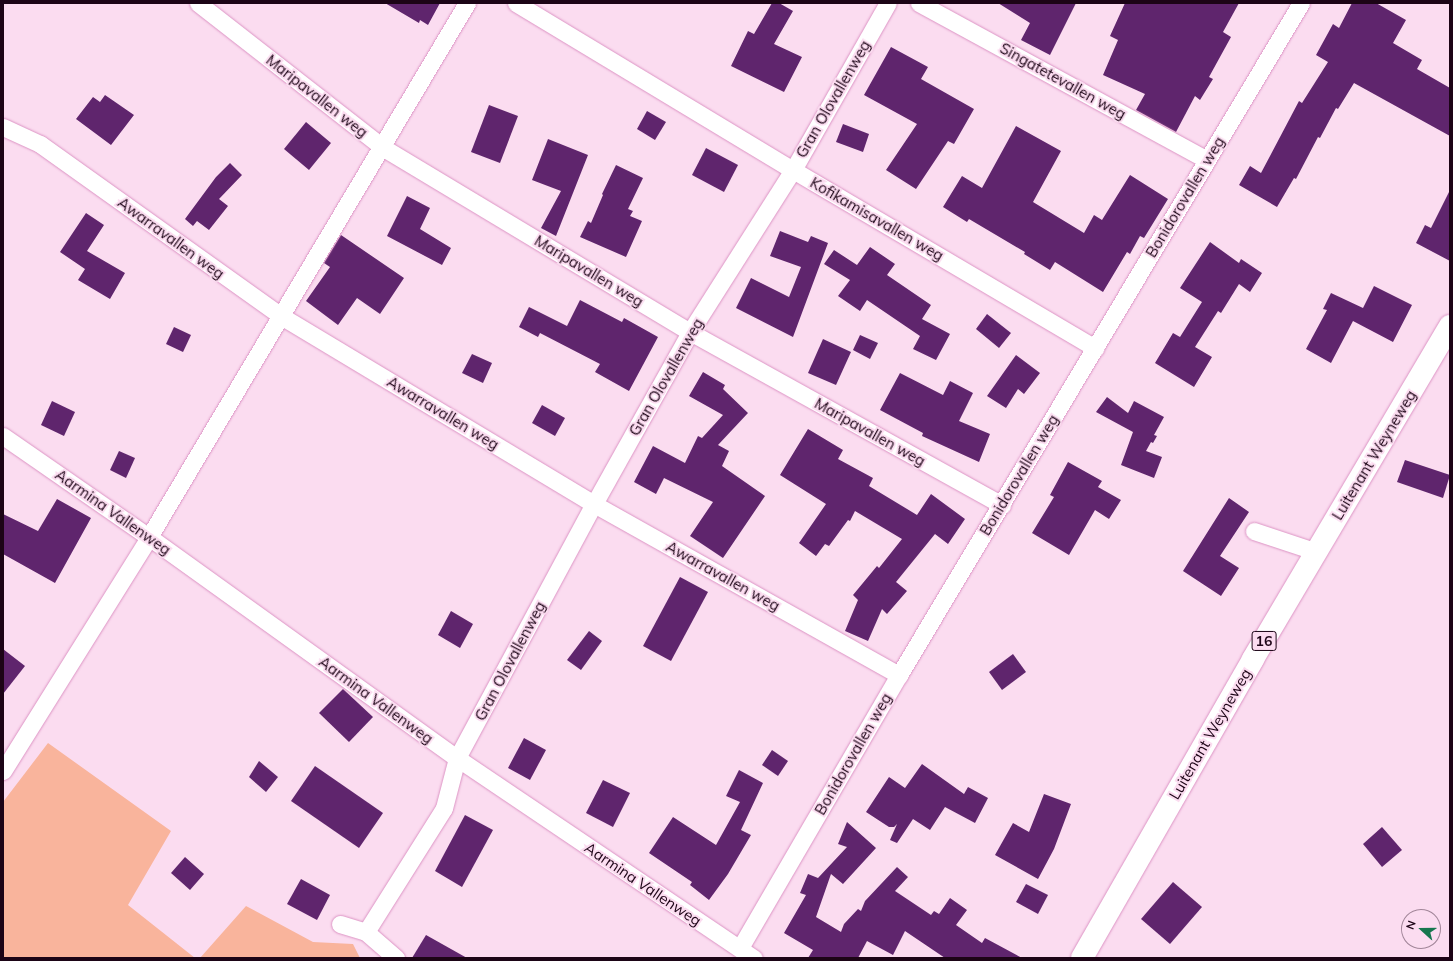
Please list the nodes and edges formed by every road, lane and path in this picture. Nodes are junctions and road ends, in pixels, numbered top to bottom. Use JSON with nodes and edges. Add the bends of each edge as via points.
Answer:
{"nodes":[{"id":1,"x":198,"y":3,"type":"edge"},
{"id":2,"x":467,"y":3,"type":"edge"},
{"id":3,"x":516,"y":3,"type":"edge"},
{"id":4,"x":888,"y":3,"type":"edge"},
{"id":5,"x":919,"y":3,"type":"edge"},
{"id":6,"x":1301,"y":3,"type":"edge"},
{"id":7,"x":3,"y":127,"type":"edge"},
{"id":8,"x":382,"y":147,"type":"junction"},
{"id":9,"x":1207,"y":160,"type":"junction"},
{"id":10,"x":793,"y":170,"type":"junction"},
{"id":11,"x":281,"y":316,"type":"junction"},
{"id":12,"x":1450,"y":326,"type":"edge"},
{"id":13,"x":690,"y":332,"type":"junction"},
{"id":14,"x":1095,"y":348,"type":"junction"},
{"id":15,"x":3,"y":436,"type":"edge"},
{"id":16,"x":594,"y":504,"type":"junction"},
{"id":17,"x":1002,"y":505,"type":"junction"},
{"id":18,"x":1254,"y":531,"type":"dead end"},
{"id":19,"x":149,"y":536,"type":"junction"},
{"id":20,"x":1317,"y":552,"type":"junction"},
{"id":21,"x":899,"y":675,"type":"junction"},
{"id":22,"x":457,"y":758,"type":"junction"},
{"id":23,"x":3,"y":771,"type":"edge"},
{"id":24,"x":340,"y":924,"type":"dead end"},
{"id":25,"x":366,"y":932,"type":"junction"},
{"id":26,"x":740,"y":948,"type":"junction"},
{"id":27,"x":396,"y":958,"type":"edge"},
{"id":28,"x":754,"y":958,"type":"edge"},
{"id":29,"x":1082,"y":958,"type":"edge"}],
"edges":[{"from":1,"to":8,"type":"street","name":"Maripavallen weg"},
{"from":2,"to":8,"type":"street"},
{"from":3,"to":10,"type":"street","name":"Kofikamisavallen weg"},
{"from":4,"to":10,"type":"street","name":"Gran Olovallenweg"},
{"from":5,"to":9,"type":"street","name":"Singatetevallen weg"},
{"from":6,"to":9,"type":"street","name":"Bonidorovallen weg"},
{"from":7,"to":11,"type":"street","name":"Awarravallen weg","via":[[40,144]]},
{"from":8,"to":11,"type":"street"},
{"from":8,"to":13,"type":"street","name":"Maripavallen weg"},
{"from":9,"to":14,"type":"street","name":"Bonidorovallen weg"},
{"from":10,"to":13,"type":"street","name":"Gran Olovallenweg"},
{"from":10,"to":14,"type":"street","name":"Kofikamisavallen weg"},
{"from":11,"to":16,"type":"street","name":"Awarravallen weg"},
{"from":11,"to":19,"type":"street"},
{"from":12,"to":20,"type":"main road","name":"Luitenant Weyneweg","number":"16"},
{"from":13,"to":16,"type":"street","name":"Gran Olovallenweg"},
{"from":13,"to":17,"type":"street","name":"Maripavallen weg"},
{"from":14,"to":17,"type":"street","name":"Bonidorovallen weg"},
{"from":15,"to":19,"type":"street","name":"Aarmina Vallenweg"},
{"from":16,"to":21,"type":"street","name":"Awarravallen weg"},
{"from":16,"to":22,"type":"street","name":"Gran Olovallenweg"},
{"from":17,"to":21,"type":"street","name":"Bonidorovallen weg"},
{"from":18,"to":20,"type":"street"},
{"from":19,"to":22,"type":"street","name":"Aarmina Vallenweg"},
{"from":19,"to":23,"type":"street"},
{"from":20,"to":29,"type":"main road","name":"Luitenant Weyneweg","number":"16"},
{"from":21,"to":26,"type":"street","name":"Bonidorovallen weg"},
{"from":22,"to":25,"type":"street","name":"Gran Olovallenweg","via":[[444,808]]},
{"from":22,"to":26,"type":"street","name":"Aarmina Vallenweg"},
{"from":24,"to":25,"type":"street"},
{"from":25,"to":27,"type":"street"},
{"from":26,"to":28,"type":"street","name":"Aarmina Vallenweg"}]}
